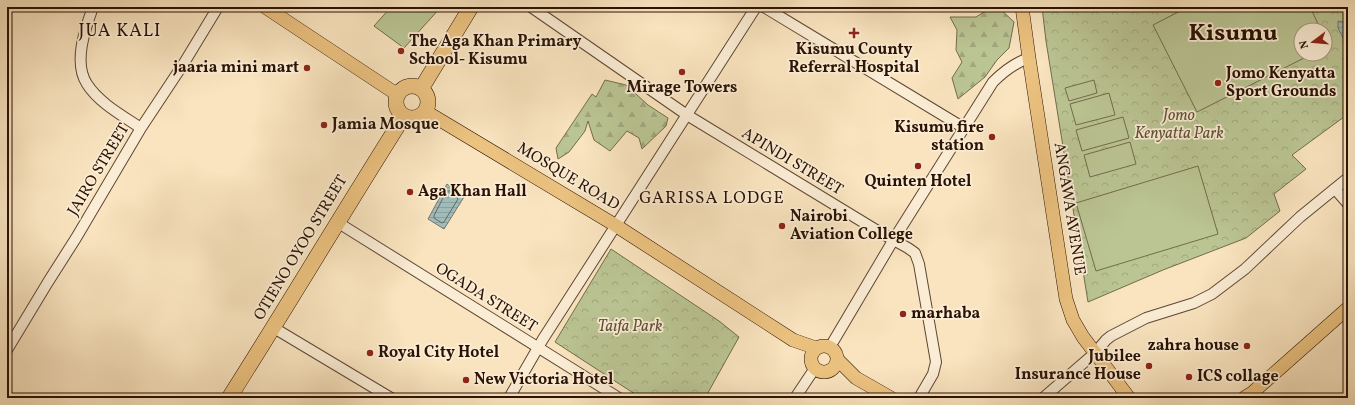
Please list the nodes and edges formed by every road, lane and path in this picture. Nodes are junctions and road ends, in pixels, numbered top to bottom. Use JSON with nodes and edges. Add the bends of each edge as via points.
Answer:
{"nodes":[{"id":1,"x":93,"y":7,"type":"edge"},
{"id":2,"x":218,"y":7,"type":"edge"},
{"id":3,"x":265,"y":7,"type":"edge"},
{"id":4,"x":471,"y":7,"type":"edge"},
{"id":5,"x":531,"y":7,"type":"edge"},
{"id":6,"x":756,"y":7,"type":"edge"},
{"id":7,"x":764,"y":7,"type":"edge"},
{"id":8,"x":1022,"y":7,"type":"edge"},
{"id":9,"x":1028,"y":58,"type":"junction"},
{"id":10,"x":421,"y":89,"type":"junction"},
{"id":11,"x":398,"y":94,"type":"junction"},
{"id":12,"x":425,"y":111,"type":"junction"},
{"id":13,"x":687,"y":115,"type":"junction"},
{"id":14,"x":404,"y":116,"type":"junction"},
{"id":15,"x":141,"y":128,"type":"junction"},
{"id":16,"x":964,"y":128,"type":"junction"},
{"id":17,"x":1348,"y":178,"type":"edge"},
{"id":18,"x":1335,"y":189,"type":"junction"},
{"id":19,"x":1348,"y":204,"type":"edge"},
{"id":20,"x":337,"y":222,"type":"junction"},
{"id":21,"x":615,"y":225,"type":"junction"},
{"id":22,"x":894,"y":239,"type":"junction"},
{"id":23,"x":1348,"y":308,"type":"edge"},
{"id":24,"x":1348,"y":320,"type":"edge"},
{"id":25,"x":274,"y":328,"type":"junction"},
{"id":26,"x":830,"y":347,"type":"junction"},
{"id":27,"x":538,"y":348,"type":"junction"},
{"id":28,"x":7,"y":350,"type":"edge"},
{"id":29,"x":1095,"y":353,"type":"junction"},
{"id":30,"x":814,"y":358,"type":"junction"},
{"id":31,"x":837,"y":359,"type":"junction"},
{"id":32,"x":830,"y":370,"type":"junction"},
{"id":33,"x":856,"y":378,"type":"junction"},
{"id":34,"x":1252,"y":397,"type":"edge"},
{"id":35,"x":229,"y":398,"type":"edge"},
{"id":36,"x":391,"y":398,"type":"edge"},
{"id":37,"x":509,"y":398,"type":"edge"},
{"id":38,"x":619,"y":398,"type":"edge"},
{"id":39,"x":794,"y":398,"type":"edge"},
{"id":40,"x":891,"y":398,"type":"edge"},
{"id":41,"x":919,"y":398,"type":"edge"},
{"id":42,"x":1043,"y":398,"type":"edge"},
{"id":43,"x":1129,"y":398,"type":"edge"}],
"edges":[{"from":1,"to":15,"type":"street","via":[[81,49],[81,68],[86,83],[96,95]]},
{"from":2,"to":15,"type":"street","name":"JAIRO STREET"},
{"from":3,"to":11,"type":"main road"},
{"from":4,"to":10,"type":"highway"},
{"from":5,"to":13,"type":"street","name":"APINDI STREET"},
{"from":6,"to":13,"type":"street"},
{"from":7,"to":16,"type":"street"},
{"from":8,"to":9,"type":"main road","name":"ANGAWA AVENUE"},
{"from":9,"to":16,"type":"street","via":[[1017,62],[993,82]]},
{"from":9,"to":29,"type":"main road","name":"ANGAWA AVENUE","via":[[1066,299],[1076,326]]},
{"from":10,"to":11,"type":"highway","via":[[411,86]]},
{"from":10,"to":12,"type":"highway","via":[[427,99]]},
{"from":11,"to":14,"type":"highway","via":[[396,106]]},
{"from":12,"to":14,"type":"highway","via":[[415,117]]},
{"from":12,"to":21,"type":"main road","name":"MOSQUE ROAD"},
{"from":13,"to":21,"type":"street"},
{"from":13,"to":22,"type":"street","name":"APINDI STREET"},
{"from":14,"to":20,"type":"highway","name":"OTIENO OYOO STREET"},
{"from":15,"to":28,"type":"street","name":"JAIRO STREET"},
{"from":16,"to":22,"type":"street"},
{"from":17,"to":18,"type":"street"},
{"from":18,"to":19,"type":"street"},
{"from":18,"to":29,"type":"street","via":[[1300,217],[1245,269],[1212,294],[1194,303],[1146,318],[1111,336]]},
{"from":20,"to":25,"type":"highway","name":"OTIENO OYOO STREET"},
{"from":20,"to":27,"type":"street","name":"OGADA STREET"},
{"from":21,"to":27,"type":"street"},
{"from":21,"to":30,"type":"main road","name":"MOSQUE ROAD","via":[[793,340]]},
{"from":22,"to":26,"type":"street"},
{"from":22,"to":41,"type":"street","name":"APINDI STREET","via":[[915,253],[920,264],[936,362],[933,374]]},
{"from":23,"to":34,"type":"main road"},
{"from":24,"to":34,"type":"main road"},
{"from":25,"to":35,"type":"highway","name":"OTIENO OYOO STREET"},
{"from":25,"to":36,"type":"street"},
{"from":26,"to":30,"type":"main road","via":[[825,345]]},
{"from":26,"to":31,"type":"main road"},
{"from":27,"to":37,"type":"street"},
{"from":27,"to":38,"type":"street","name":"OGADA STREET"},
{"from":29,"to":42,"type":"street"},
{"from":29,"to":43,"type":"main road","name":"ANGAWA AVENUE"},
{"from":30,"to":32,"type":"main road","via":[[822,372]]},
{"from":30,"to":39,"type":"street"},
{"from":31,"to":32,"type":"main road","via":[[835,366]]},
{"from":31,"to":33,"type":"main road"},
{"from":32,"to":33,"type":"main road"},
{"from":33,"to":40,"type":"main road"}]}
